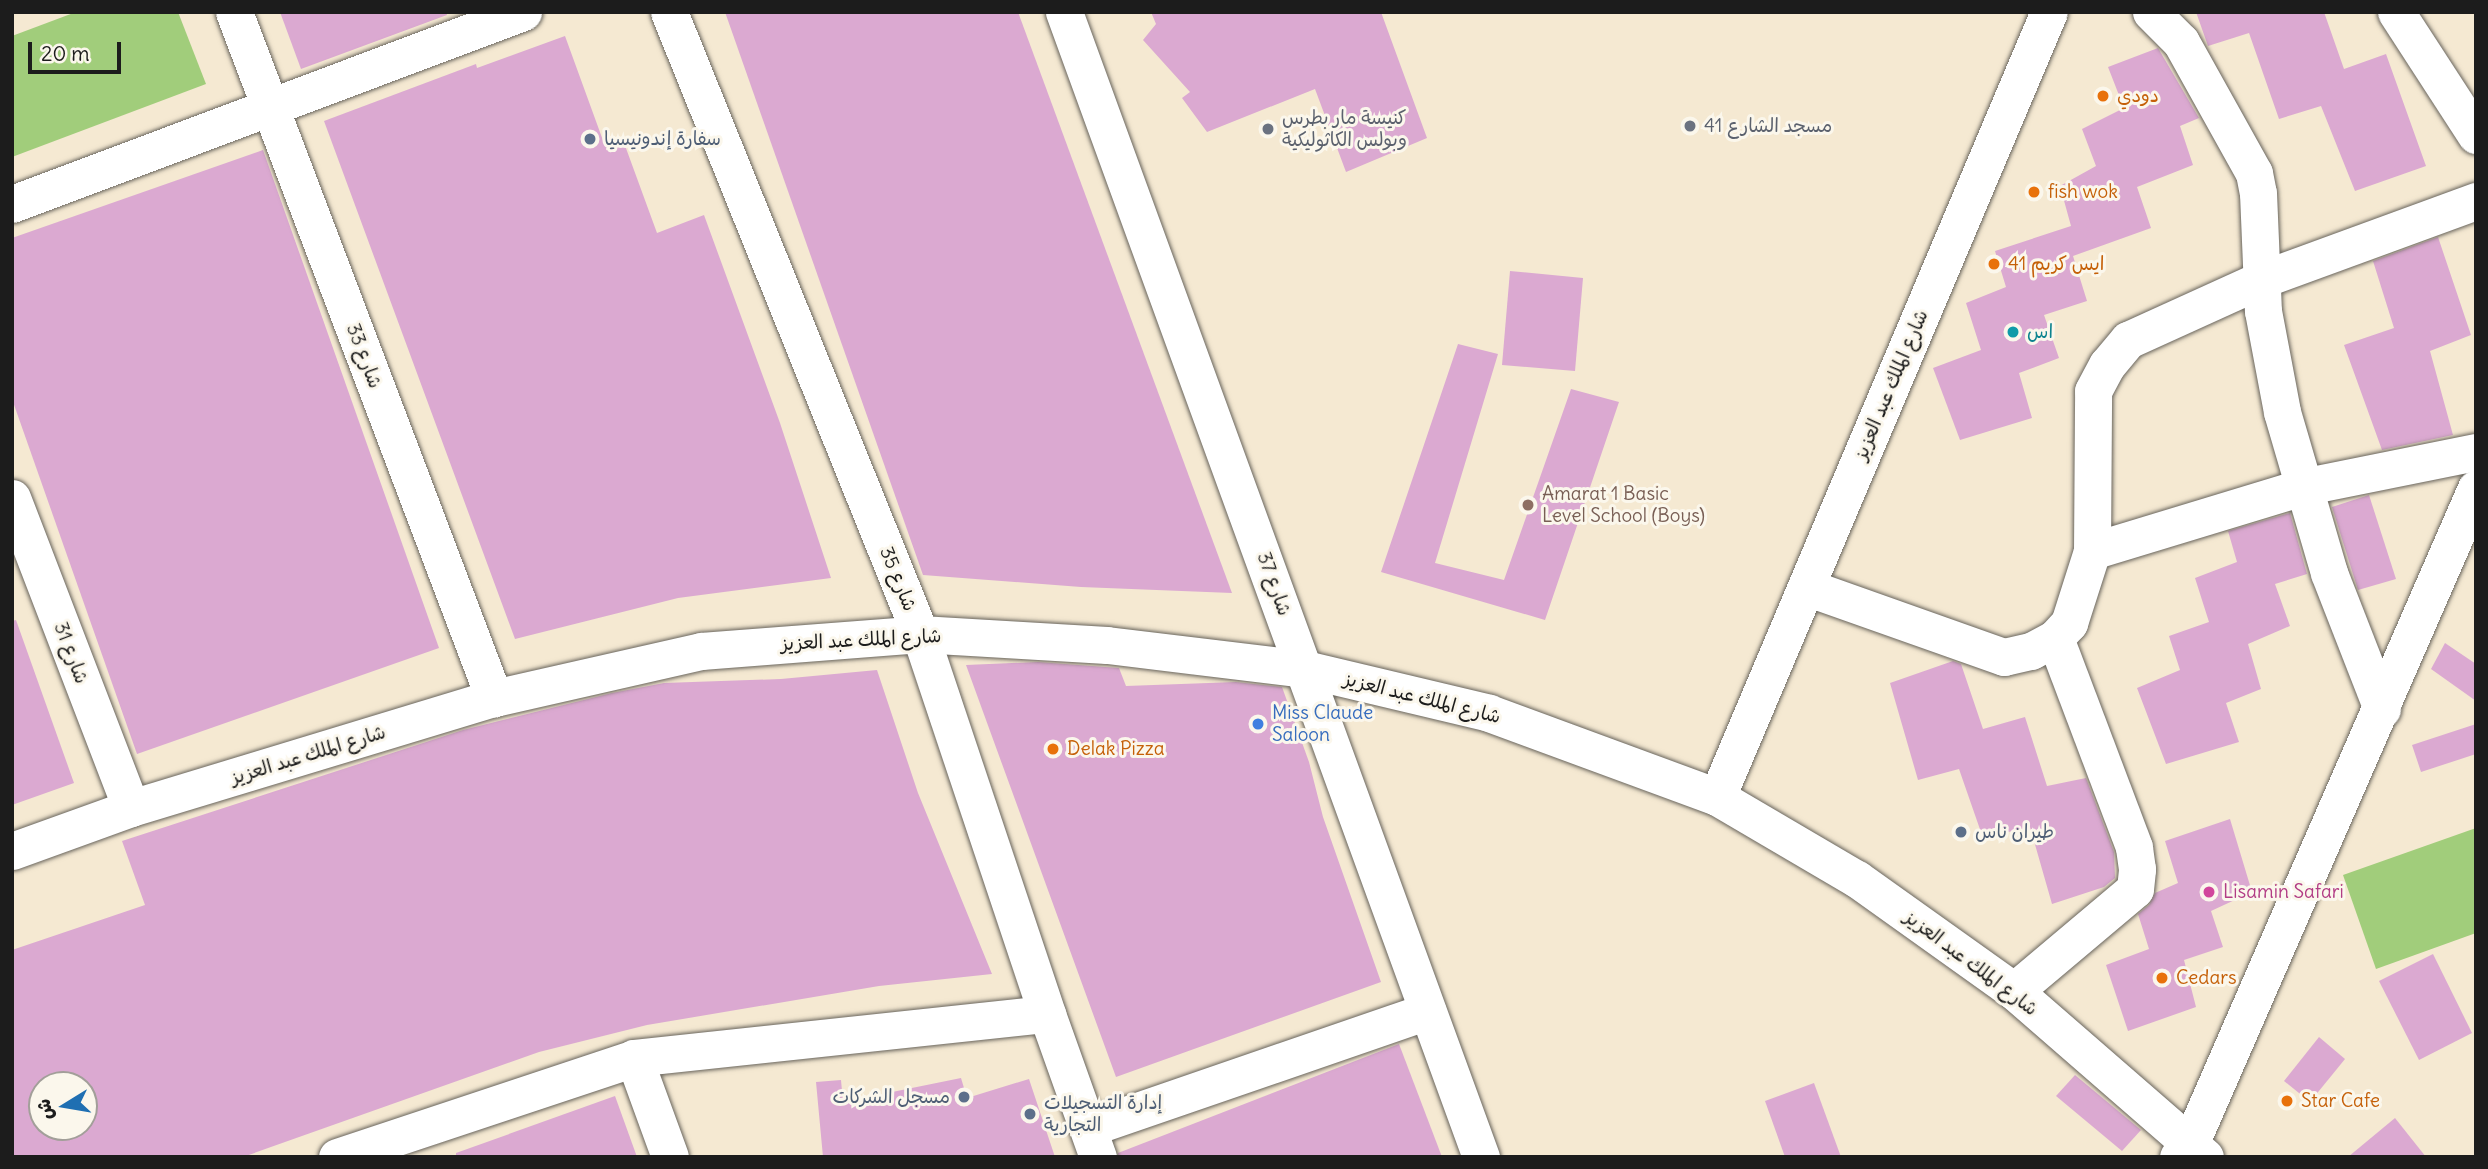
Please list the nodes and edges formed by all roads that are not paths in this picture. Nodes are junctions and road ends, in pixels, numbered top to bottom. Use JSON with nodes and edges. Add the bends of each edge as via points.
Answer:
{"nodes":[{"id":1,"x":234,"y":12,"type":"edge"},
{"id":2,"x":523,"y":12,"type":"edge"},
{"id":3,"x":669,"y":12,"type":"edge"},
{"id":4,"x":1064,"y":12,"type":"edge"},
{"id":5,"x":2049,"y":12,"type":"edge"},
{"id":6,"x":2151,"y":12,"type":"edge"},
{"id":7,"x":2396,"y":12,"type":"edge"},
{"id":8,"x":269,"y":108,"type":"junction"},
{"id":9,"x":2476,"y":135,"type":"edge"},
{"id":10,"x":2476,"y":201,"type":"edge"},
{"id":11,"x":12,"y":204,"type":"edge"},
{"id":12,"x":2260,"y":280,"type":"junction"},
{"id":13,"x":2476,"y":452,"type":"edge"},
{"id":14,"x":2302,"y":487,"type":"junction"},
{"id":15,"x":2476,"y":488,"type":"edge"},
{"id":16,"x":12,"y":498,"type":"edge"},
{"id":17,"x":2092,"y":551,"type":"junction"},
{"id":18,"x":1805,"y":587,"type":"junction"},
{"id":19,"x":920,"y":634,"type":"junction"},
{"id":20,"x":2055,"y":638,"type":"junction"},
{"id":21,"x":1305,"y":670,"type":"junction"},
{"id":22,"x":494,"y":698,"type":"junction"},
{"id":23,"x":2382,"y":709,"type":"junction"},
{"id":24,"x":1717,"y":797,"type":"junction"},
{"id":25,"x":131,"y":808,"type":"junction"},
{"id":26,"x":12,"y":851,"type":"edge"},
{"id":27,"x":2014,"y":991,"type":"junction"},
{"id":28,"x":1427,"y":1011,"type":"junction"},
{"id":29,"x":1047,"y":1014,"type":"junction"},
{"id":30,"x":634,"y":1058,"type":"junction"},
{"id":31,"x":1093,"y":1142,"type":"edge"},
{"id":32,"x":2191,"y":1152,"type":"edge"},
{"id":33,"x":337,"y":1157,"type":"edge"},
{"id":34,"x":670,"y":1157,"type":"edge"},
{"id":35,"x":1481,"y":1157,"type":"edge"}],
"edges":[{"from":1,"to":8,"type":"street","name":"شارع 33"},
{"from":2,"to":8,"type":"street"},
{"from":3,"to":19,"type":"street","name":"شارع 35"},
{"from":4,"to":21,"type":"street","name":"شارع 37"},
{"from":5,"to":18,"type":"street","name":"شارع الملك عبد العزيز"},
{"from":6,"to":12,"type":"street","via":[[2181,42],[2254,173]]},
{"from":7,"to":9,"type":"street"},
{"from":8,"to":11,"type":"street"},
{"from":8,"to":22,"type":"street","name":"شارع 33"},
{"from":10,"to":12,"type":"street"},
{"from":12,"to":14,"type":"street","via":[[2282,412]]},
{"from":12,"to":17,"type":"street","via":[[2128,341],[2106,365],[2093,391]]},
{"from":13,"to":14,"type":"street"},
{"from":14,"to":17,"type":"street"},
{"from":14,"to":23,"type":"street","via":[[2329,573]]},
{"from":15,"to":23,"type":"street"},
{"from":16,"to":25,"type":"street","name":"شارع 31"},
{"from":17,"to":20,"type":"street","via":[[2069,624]]},
{"from":18,"to":20,"type":"street","via":[[2004,657],[2031,651]]},
{"from":18,"to":24,"type":"street","name":"شارع الملك عبد العزيز"},
{"from":19,"to":21,"type":"street","name":"شارع الملك عبد العزيز","via":[[1107,645]]},
{"from":19,"to":22,"type":"street","name":"شارع الملك عبد العزيز","via":[[701,651]]},
{"from":19,"to":29,"type":"street","name":"شارع 35"},
{"from":20,"to":27,"type":"street","via":[[2134,847],[2135,889]]},
{"from":21,"to":24,"type":"street","name":"شارع الملك عبد العزيز","via":[[1489,712]]},
{"from":21,"to":28,"type":"street","name":"شارع 37"},
{"from":22,"to":25,"type":"street","name":"شارع الملك عبد العزيز"},
{"from":23,"to":32,"type":"street"},
{"from":24,"to":27,"type":"street","name":"شارع الملك عبد العزيز","via":[[1857,879]]},
{"from":25,"to":26,"type":"street","name":"شارع الملك عبد العزيز"},
{"from":27,"to":32,"type":"street","name":"شارع الملك عبد العزيز"},
{"from":28,"to":31,"type":"street"},
{"from":28,"to":35,"type":"street","name":"شارع 37"},
{"from":29,"to":30,"type":"street"},
{"from":29,"to":31,"type":"street","name":"شارع 35"},
{"from":30,"to":33,"type":"street"},
{"from":30,"to":34,"type":"street"}]}
